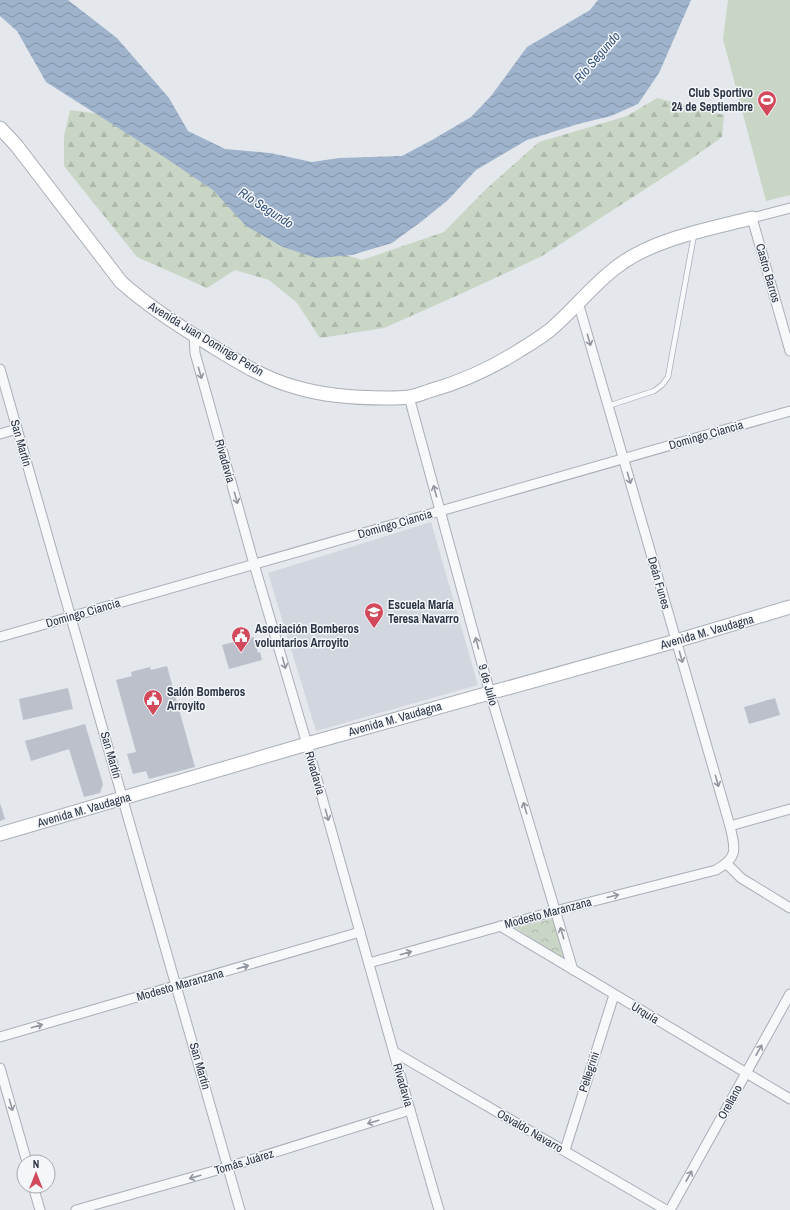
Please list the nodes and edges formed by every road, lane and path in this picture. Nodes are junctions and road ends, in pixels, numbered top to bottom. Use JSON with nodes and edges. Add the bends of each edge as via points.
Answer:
{"nodes":[{"id":1,"x":0,"y":128,"type":"edge"},
{"id":2,"x":790,"y":208,"type":"edge"},
{"id":3,"x":752,"y":218,"type":"junction"},
{"id":4,"x":694,"y":233,"type":"junction"},
{"id":5,"x":578,"y":302,"type":"junction"},
{"id":6,"x":194,"y":335,"type":"junction"},
{"id":7,"x":790,"y":351,"type":"edge"},
{"id":8,"x":0,"y":369,"type":"edge"},
{"id":9,"x":409,"y":397,"type":"junction"},
{"id":10,"x":608,"y":406,"type":"junction"},
{"id":11,"x":790,"y":411,"type":"edge"},
{"id":12,"x":17,"y":429,"type":"junction"},
{"id":13,"x":0,"y":434,"type":"edge"},
{"id":14,"x":623,"y":458,"type":"junction"},
{"id":15,"x":440,"y":511,"type":"junction"},
{"id":16,"x":254,"y":564,"type":"junction"},
{"id":17,"x":790,"y":607,"type":"edge"},
{"id":18,"x":72,"y":616,"type":"junction"},
{"id":19,"x":0,"y":637,"type":"edge"},
{"id":20,"x":676,"y":641,"type":"junction"},
{"id":21,"x":490,"y":693,"type":"junction"},
{"id":22,"x":307,"y":744,"type":"junction"},
{"id":23,"x":123,"y":798,"type":"junction"},
{"id":24,"x":790,"y":809,"type":"edge"},
{"id":25,"x":730,"y":826,"type":"junction"},
{"id":26,"x":0,"y":834,"type":"edge"},
{"id":27,"x":727,"y":864,"type":"junction"},
{"id":28,"x":790,"y":908,"type":"edge"},
{"id":29,"x":555,"y":911,"type":"junction"},
{"id":30,"x":500,"y":926,"type":"junction"},
{"id":31,"x":360,"y":932,"type":"junction"},
{"id":32,"x":369,"y":963,"type":"junction"},
{"id":33,"x":573,"y":970,"type":"junction"},
{"id":34,"x":177,"y":986,"type":"junction"},
{"id":35,"x":790,"y":994,"type":"edge"},
{"id":36,"x":614,"y":995,"type":"junction"},
{"id":37,"x":0,"y":1037,"type":"edge"},
{"id":38,"x":394,"y":1052,"type":"junction"},
{"id":39,"x":0,"y":1068,"type":"edge"},
{"id":40,"x":746,"y":1073,"type":"junction"},
{"id":41,"x":790,"y":1099,"type":"edge"},
{"id":42,"x":410,"y":1110,"type":"junction"},
{"id":43,"x":564,"y":1150,"type":"junction"},
{"id":44,"x":25,"y":1154,"type":"edge"},
{"id":45,"x":228,"y":1167,"type":"junction"},
{"id":46,"x":35,"y":1194,"type":"edge"},
{"id":47,"x":40,"y":1210,"type":"edge"},
{"id":48,"x":76,"y":1210,"type":"edge"},
{"id":49,"x":240,"y":1210,"type":"edge"},
{"id":50,"x":439,"y":1210,"type":"edge"},
{"id":51,"x":666,"y":1210,"type":"edge"},
{"id":52,"x":670,"y":1210,"type":"edge"}],
"edges":[{"from":1,"to":6,"type":"main road","name":"Avenida Juan Domingo Perón","via":[[16,145],[121,282],[140,299]]},
{"from":2,"to":3,"type":"street"},
{"from":3,"to":4,"type":"main road","name":"Avenida Juan Domingo Perón"},
{"from":3,"to":7,"type":"street","name":"Castro Barros"},
{"from":4,"to":5,"type":"main road","name":"Avenida Juan Domingo Perón","via":[[656,246],[619,265]]},
{"from":4,"to":10,"type":"lane","via":[[668,377],[654,391]]},
{"from":5,"to":9,"type":"main road","name":"Avenida Juan Domingo Perón","via":[[550,329],[519,351],[481,372],[448,386]]},
{"from":5,"to":10,"type":"street","name":"Deán Funes","one_way":true},
{"from":6,"to":9,"type":"main road","name":"Avenida Juan Domingo Perón","via":[[243,365],[296,388],[323,394],[366,398]]},
{"from":6,"to":16,"type":"street","name":"Rivadavia","one_way":true,"via":[[195,353]]},
{"from":8,"to":12,"type":"street","name":"San Martín"},
{"from":15,"to":9,"type":"street","name":"9 de Julio","one_way":true},
{"from":10,"to":14,"type":"street","name":"Deán Funes"},
{"from":11,"to":14,"type":"street","name":"Domingo Ciancia"},
{"from":12,"to":13,"type":"street"},
{"from":12,"to":18,"type":"street","name":"San Martín"},
{"from":14,"to":15,"type":"street","name":"Domingo Ciancia"},
{"from":14,"to":20,"type":"street","name":"Deán Funes","one_way":true},
{"from":15,"to":16,"type":"street","name":"Domingo Ciancia"},
{"from":21,"to":15,"type":"street","name":"9 de Julio","one_way":true},
{"from":16,"to":18,"type":"street","name":"Domingo Ciancia"},
{"from":16,"to":22,"type":"street","name":"Rivadavia","one_way":true},
{"from":17,"to":20,"type":"main road","name":"Avenida M. Vaudagna"},
{"from":18,"to":19,"type":"street","name":"Domingo Ciancia"},
{"from":18,"to":23,"type":"street","name":"San Martín"},
{"from":20,"to":21,"type":"main road","name":"Avenida M. Vaudagna"},
{"from":20,"to":25,"type":"street","name":"Deán Funes","one_way":true},
{"from":21,"to":22,"type":"main road","name":"Avenida M. Vaudagna"},
{"from":29,"to":21,"type":"street","name":"9 de Julio","one_way":true},
{"from":22,"to":23,"type":"main road","name":"Avenida M. Vaudagna"},
{"from":22,"to":31,"type":"street","name":"Rivadavia","one_way":true},
{"from":23,"to":26,"type":"main road","name":"Avenida M. Vaudagna"},
{"from":23,"to":34,"type":"street","name":"San Martín"},
{"from":24,"to":25,"type":"street"},
{"from":25,"to":27,"type":"street","name":"Deán Funes","via":[[734,846],[733,855]]},
{"from":27,"to":28,"type":"street","via":[[741,878]]},
{"from":29,"to":27,"type":"street","name":"Modesto Maranzana","one_way":true,"via":[[716,870]]},
{"from":29,"to":30,"type":"street","name":"Modesto Maranzana"},
{"from":33,"to":29,"type":"street","name":"9 de Julio","one_way":true},
{"from":32,"to":30,"type":"street","name":"Modesto Maranzana","one_way":true},
{"from":30,"to":33,"type":"street","name":"Urquía"},
{"from":31,"to":32,"type":"street","name":"Rivadavia"},
{"from":34,"to":31,"type":"street","name":"Modesto Maranzana","one_way":true},
{"from":32,"to":38,"type":"street","name":"Rivadavia"},
{"from":33,"to":36,"type":"street","name":"Urquía"},
{"from":37,"to":34,"type":"street","name":"Modesto Maranzana","one_way":true},
{"from":34,"to":45,"type":"street","name":"San Martín"},
{"from":40,"to":35,"type":"street","name":"Orellano","one_way":true},
{"from":36,"to":40,"type":"street","name":"Urquía"},
{"from":36,"to":43,"type":"street","name":"Pellegrini"},
{"from":38,"to":42,"type":"street","name":"Rivadavia"},
{"from":38,"to":43,"type":"street","name":"Osvaldo Navarro"},
{"from":39,"to":44,"type":"street","one_way":true},
{"from":40,"to":41,"type":"street","name":"Urquía"},
{"from":52,"to":40,"type":"street","name":"Orellano","one_way":true},
{"from":42,"to":45,"type":"street","name":"Tomás Juárez","one_way":true},
{"from":42,"to":50,"type":"street","name":"Rivadavia"},
{"from":43,"to":51,"type":"street","name":"Osvaldo Navarro"},
{"from":45,"to":48,"type":"street","name":"Tomás Juárez","one_way":true},
{"from":45,"to":49,"type":"street","name":"San Martín"},
{"from":46,"to":47,"type":"street"}]}
